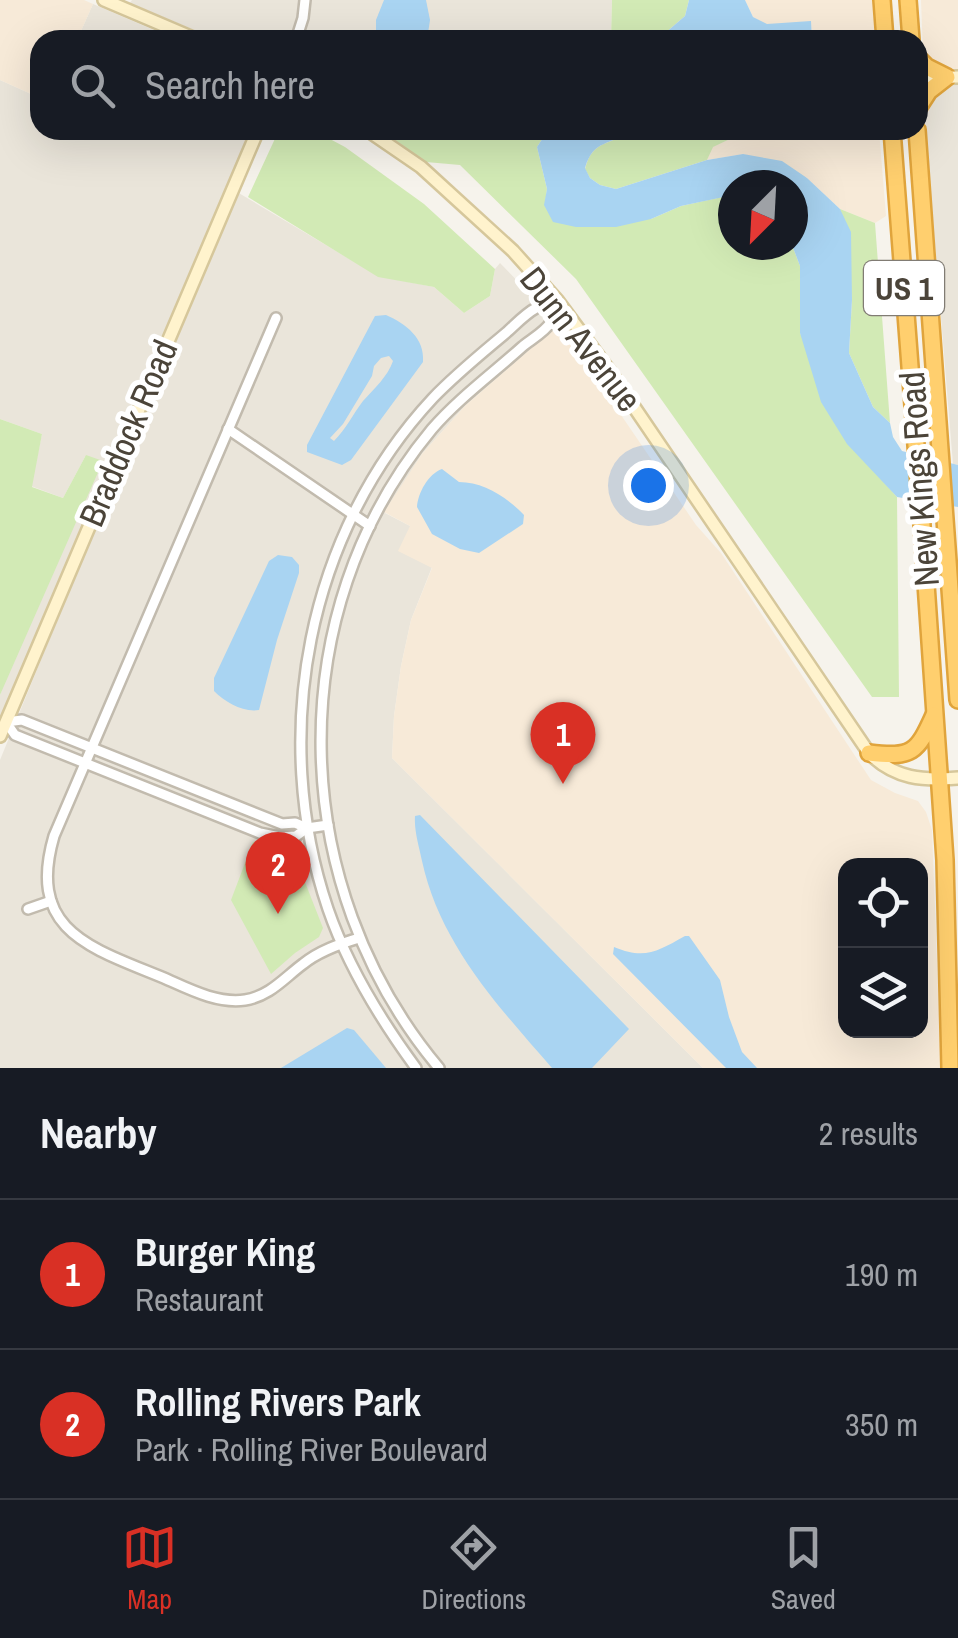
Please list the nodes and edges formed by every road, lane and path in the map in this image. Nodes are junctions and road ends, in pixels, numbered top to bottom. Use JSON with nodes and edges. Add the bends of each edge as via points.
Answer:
{"nodes":[{"id":1,"x":104,"y":0,"type":"edge"},
{"id":2,"x":305,"y":0,"type":"edge"},
{"id":3,"x":882,"y":0,"type":"edge"},
{"id":4,"x":908,"y":0,"type":"edge"},
{"id":5,"x":174,"y":30,"type":"edge"},
{"id":6,"x":299,"y":30,"type":"edge"},
{"id":7,"x":884,"y":30,"type":"edge"},
{"id":8,"x":910,"y":30,"type":"edge"},
{"id":9,"x":928,"y":66,"type":"edge"},
{"id":10,"x":953,"y":77,"type":"edge"},
{"id":11,"x":928,"y":78,"type":"edge"},
{"id":12,"x":928,"y":95,"type":"edge"},
{"id":13,"x":254,"y":140,"type":"edge"},
{"id":14,"x":381,"y":140,"type":"edge"},
{"id":15,"x":893,"y":140,"type":"edge"},
{"id":16,"x":918,"y":140,"type":"edge"},
{"id":17,"x":557,"y":300,"type":"junction"},
{"id":18,"x":276,"y":318,"type":"dead end"},
{"id":19,"x":228,"y":429,"type":"junction"},
{"id":20,"x":352,"y":515,"type":"junction"},
{"id":21,"x":370,"y":526,"type":"junction"},
{"id":22,"x":958,"y":700,"type":"edge"},
{"id":23,"x":935,"y":711,"type":"junction"},
{"id":24,"x":6,"y":722,"type":"junction"},
{"id":25,"x":0,"y":736,"type":"edge"},
{"id":26,"x":93,"y":748,"type":"junction"},
{"id":27,"x":869,"y":753,"type":"junction"},
{"id":28,"x":86,"y":764,"type":"junction"},
{"id":29,"x":958,"y":778,"type":"edge"},
{"id":30,"x":940,"y":780,"type":"junction"},
{"id":31,"x":328,"y":824,"type":"junction"},
{"id":32,"x":307,"y":828,"type":"junction"},
{"id":33,"x":51,"y":901,"type":"junction"},
{"id":34,"x":28,"y":910,"type":"dead end"},
{"id":35,"x":358,"y":938,"type":"junction"},
{"id":36,"x":342,"y":943,"type":"junction"},
{"id":37,"x":416,"y":1068,"type":"edge"},
{"id":38,"x":439,"y":1068,"type":"edge"},
{"id":39,"x":950,"y":1068,"type":"edge"}],
"edges":[{"from":1,"to":5,"type":"main road"},
{"from":2,"to":6,"type":"street"},
{"from":3,"to":7,"type":"highway"},
{"from":4,"to":8,"type":"highway"},
{"from":9,"to":10,"type":"highway"},
{"from":10,"to":11,"type":"main road"},
{"from":10,"to":12,"type":"highway"},
{"from":13,"to":24,"type":"main road","name":"Braddock Road"},
{"from":14,"to":17,"type":"main road","name":"Dunn Avenue","via":[[513,251]]},
{"from":15,"to":23,"type":"highway","name":"New Kings Road","number":"US 1"},
{"from":16,"to":22,"type":"highway","name":"New Kings Road","number":"US 1"},
{"from":17,"to":20,"type":"street","via":[[537,306],[416,416]]},
{"from":17,"to":21,"type":"street","via":[[551,322],[433,429]]},
{"from":17,"to":27,"type":"main road","name":"Dunn Avenue"},
{"from":18,"to":19,"type":"street"},
{"from":19,"to":20,"type":"street"},
{"from":19,"to":26,"type":"street"},
{"from":20,"to":21,"type":"street"},
{"from":20,"to":32,"type":"street","via":[[318,605],[304,678],[300,729]]},
{"from":21,"to":31,"type":"street","via":[[339,608],[323,689]]},
{"from":23,"to":27,"type":"highway","via":[[915,749]]},
{"from":23,"to":30,"type":"highway","name":"New Kings Road","number":"US 1"},
{"from":24,"to":25,"type":"main road","name":"Braddock Road"},
{"from":24,"to":26,"type":"street","via":[[22,720]]},
{"from":24,"to":28,"type":"street","via":[[16,735]]},
{"from":26,"to":28,"type":"street"},
{"from":26,"to":32,"type":"street","via":[[282,824]]},
{"from":27,"to":30,"type":"main road","name":"Dunn Avenue","via":[[905,776]]},
{"from":28,"to":32,"type":"street","via":[[260,832],[296,836]]},
{"from":28,"to":33,"type":"street","via":[[47,860]]},
{"from":29,"to":30,"type":"main road","name":"Dunn Avenue"},
{"from":30,"to":39,"type":"highway","name":"New Kings Road","number":"US 1"},
{"from":31,"to":32,"type":"street"},
{"from":31,"to":35,"type":"street"},
{"from":32,"to":36,"type":"street"},
{"from":33,"to":34,"type":"street"},
{"from":33,"to":36,"type":"street","via":[[90,947],[218,999],[259,996]]},
{"from":35,"to":36,"type":"street"},
{"from":35,"to":38,"type":"street"},
{"from":36,"to":37,"type":"street"}]}
